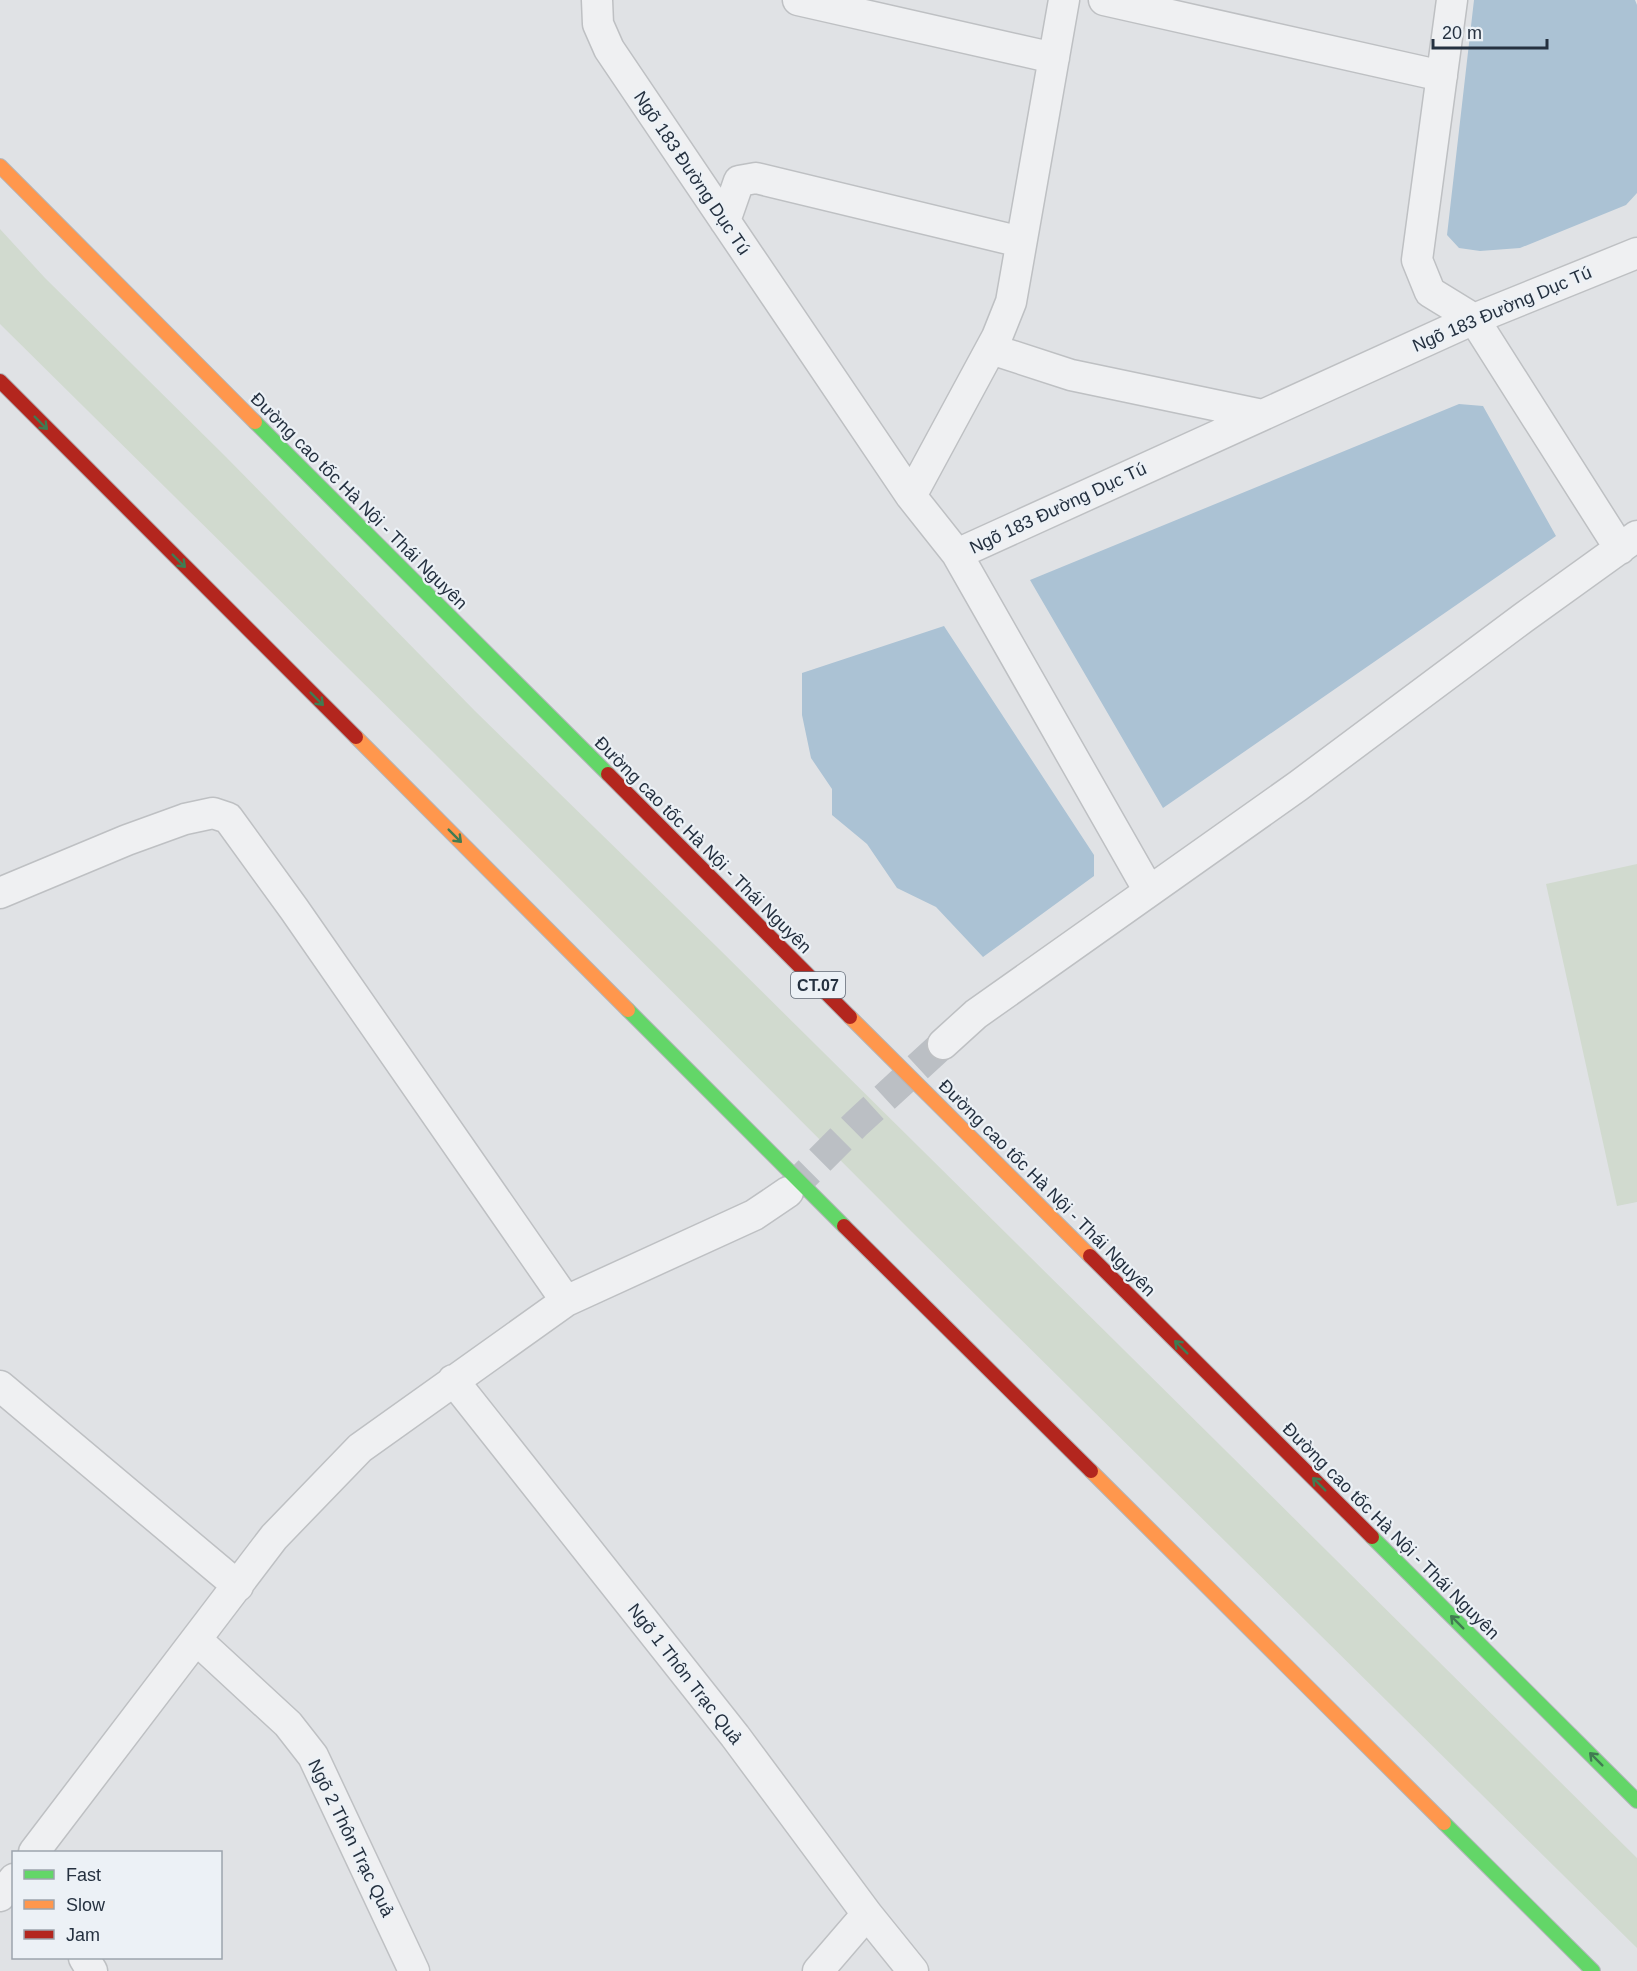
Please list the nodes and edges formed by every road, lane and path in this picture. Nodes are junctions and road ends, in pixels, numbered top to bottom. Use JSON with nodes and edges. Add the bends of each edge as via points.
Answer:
{"nodes":[{"id":1,"x":597,"y":0,"type":"edge"},
{"id":2,"x":798,"y":0,"type":"edge"},
{"id":3,"x":1064,"y":0,"type":"edge"},
{"id":4,"x":1104,"y":0,"type":"edge"},
{"id":5,"x":1452,"y":0,"type":"edge"},
{"id":6,"x":1054,"y":58,"type":"junction"},
{"id":7,"x":1442,"y":76,"type":"junction"},
{"id":8,"x":0,"y":166,"type":"edge"},
{"id":9,"x":725,"y":221,"type":"junction"},
{"id":10,"x":1021,"y":242,"type":"junction"},
{"id":11,"x":1637,"y":253,"type":"edge"},
{"id":12,"x":1474,"y":318,"type":"junction"},
{"id":13,"x":991,"y":349,"type":"junction"},
{"id":14,"x":0,"y":381,"type":"edge"},
{"id":15,"x":1262,"y":415,"type":"junction"},
{"id":16,"x":911,"y":496,"type":"junction"},
{"id":17,"x":1628,"y":542,"type":"edge"},
{"id":18,"x":957,"y":554,"type":"junction"},
{"id":19,"x":1149,"y":891,"type":"junction"},
{"id":20,"x":0,"y":893,"type":"edge"},
{"id":21,"x":943,"y":1044,"type":"tunnel mouth"},
{"id":22,"x":788,"y":1192,"type":"tunnel mouth"},
{"id":23,"x":566,"y":1301,"type":"junction"},
{"id":24,"x":453,"y":1380,"type":"junction"},
{"id":25,"x":0,"y":1386,"type":"edge"},
{"id":26,"x":238,"y":1586,"type":"junction"},
{"id":27,"x":197,"y":1640,"type":"junction"},
{"id":28,"x":1637,"y":1801,"type":"edge"},
{"id":29,"x":35,"y":1851,"type":"edge"},
{"id":30,"x":12,"y":1881,"type":"edge"},
{"id":31,"x":0,"y":1896,"type":"edge"},
{"id":32,"x":867,"y":1914,"type":"junction"},
{"id":33,"x":414,"y":1971,"type":"edge"},
{"id":34,"x":818,"y":1971,"type":"edge"},
{"id":35,"x":913,"y":1971,"type":"edge"},
{"id":36,"x":1593,"y":1971,"type":"edge"}],
"edges":[{"from":1,"to":9,"type":"street","name":"Ngõ 183 Đường Dục Tú","via":[[598,24],[609,49]]},
{"from":2,"to":6,"type":"street"},
{"from":3,"to":6,"type":"street"},
{"from":4,"to":7,"type":"street"},
{"from":5,"to":7,"type":"street"},
{"from":6,"to":10,"type":"street"},
{"from":7,"to":12,"type":"street","via":[[1417,260],[1430,292]]},
{"from":28,"to":8,"type":"highway","name":"Đường cao tốc Hà Nội - Thái Nguyên","number":"CT.07","one_way":true},
{"from":9,"to":10,"type":"street","via":[[739,180],[756,178]]},
{"from":9,"to":16,"type":"street","name":"Ngõ 183 Đường Dục Tú"},
{"from":10,"to":13,"type":"street","via":[[1011,302]]},
{"from":11,"to":12,"type":"street","name":"Ngõ 183 Đường Dục Tú"},
{"from":12,"to":15,"type":"street","name":"Ngõ 183 Đường Dục Tú"},
{"from":12,"to":17,"type":"street"},
{"from":13,"to":15,"type":"street","via":[[1071,375]]},
{"from":13,"to":16,"type":"street"},
{"from":14,"to":36,"type":"highway","one_way":true},
{"from":15,"to":18,"type":"street","name":"Ngõ 183 Đường Dục Tú"},
{"from":16,"to":18,"type":"street","name":"Ngõ 183 Đường Dục Tú"},
{"from":17,"to":19,"type":"street","via":[[1299,786]]},
{"from":18,"to":19,"type":"street"},
{"from":19,"to":21,"type":"street","via":[[976,1014]]},
{"from":20,"to":23,"type":"street","via":[[185,819],[213,813],[228,818]]},
{"from":22,"to":23,"type":"street","via":[[754,1215]]},
{"from":23,"to":24,"type":"street"},
{"from":24,"to":26,"type":"street","via":[[360,1448],[274,1537]]},
{"from":24,"to":32,"type":"street","name":"Ngõ 1 Thôn Trạc Quả","via":[[735,1736]]},
{"from":25,"to":26,"type":"street"},
{"from":26,"to":27,"type":"street"},
{"from":27,"to":29,"type":"street"},
{"from":27,"to":33,"type":"street","name":"Ngõ 2 Thôn Trạc Quả","via":[[288,1724],[313,1756]]},
{"from":30,"to":31,"type":"street"},
{"from":32,"to":34,"type":"street"},
{"from":32,"to":35,"type":"street","name":"Ngõ 1 Thôn Trạc Quả"}]}
